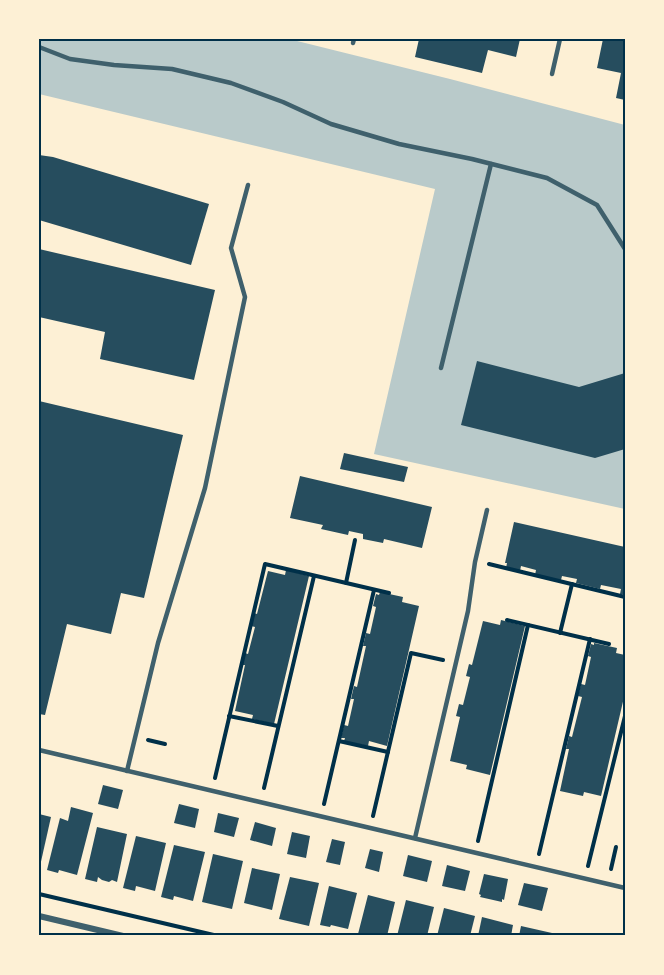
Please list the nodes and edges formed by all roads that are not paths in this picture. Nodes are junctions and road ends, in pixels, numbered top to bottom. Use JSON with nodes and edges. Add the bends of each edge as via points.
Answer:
{"nodes":[{"id":1,"x":560,"y":39,"type":"edge"},
{"id":2,"x":39,"y":47,"type":"edge"},
{"id":3,"x":552,"y":74,"type":"dead end"},
{"id":4,"x":491,"y":164,"type":"junction"},
{"id":5,"x":248,"y":185,"type":"dead end"},
{"id":6,"x":625,"y":249,"type":"edge"},
{"id":7,"x":441,"y":368,"type":"dead end"},
{"id":8,"x":487,"y":510,"type":"dead end"},
{"id":9,"x":39,"y":750,"type":"edge"},
{"id":10,"x":127,"y":771,"type":"junction"},
{"id":11,"x":415,"y":838,"type":"junction"},
{"id":12,"x":625,"y":888,"type":"edge"},
{"id":13,"x":39,"y":916,"type":"edge"},
{"id":14,"x":123,"y":936,"type":"edge"}],
"edges":[{"from":1,"to":3,"type":"lane"},
{"from":2,"to":4,"type":"lane","via":[[70,59],[172,69],[231,83],[331,124]]},
{"from":4,"to":6,"type":"lane","via":[[547,178],[597,205]]},
{"from":4,"to":7,"type":"lane"},
{"from":5,"to":10,"type":"lane","via":[[231,248],[245,297],[205,488],[158,643]]},
{"from":8,"to":11,"type":"lane","via":[[468,611]]},
{"from":9,"to":10,"type":"lane"},
{"from":10,"to":11,"type":"lane"},
{"from":11,"to":12,"type":"lane"},
{"from":13,"to":14,"type":"street"}]}
